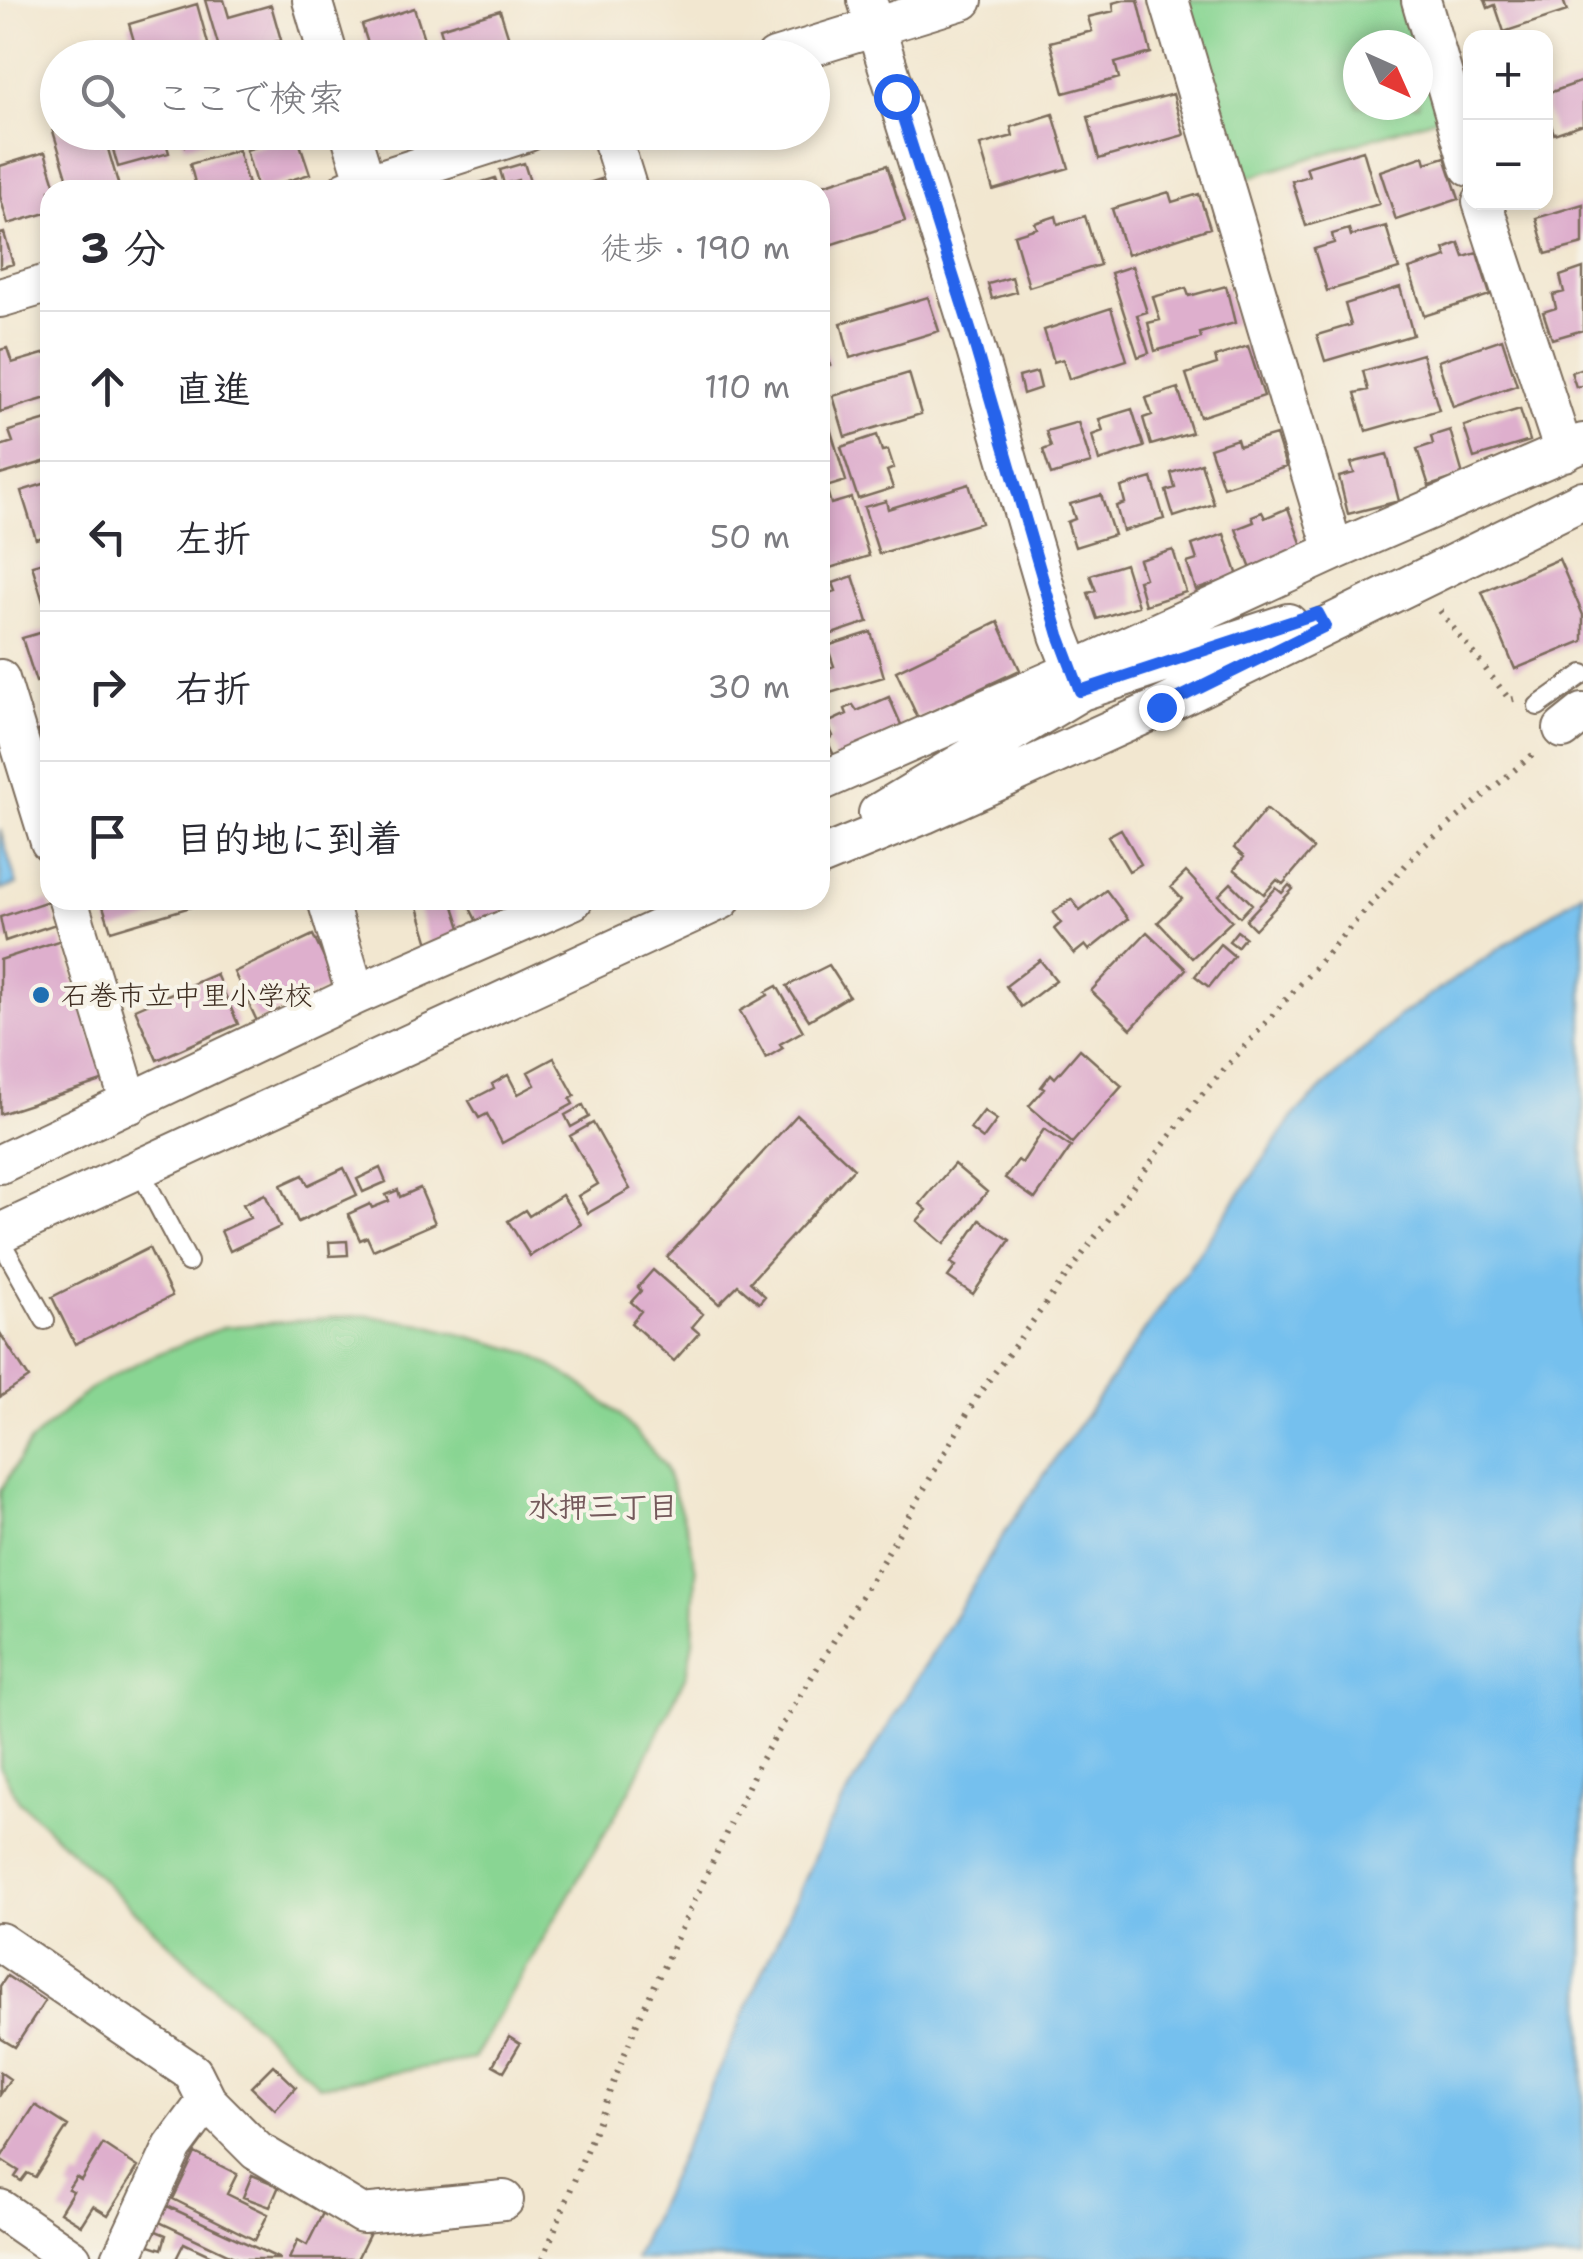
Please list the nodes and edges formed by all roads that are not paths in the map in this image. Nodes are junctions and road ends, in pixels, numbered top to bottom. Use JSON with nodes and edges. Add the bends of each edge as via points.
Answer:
{"nodes":[{"id":1,"x":312,"y":0,"type":"edge"},
{"id":2,"x":962,"y":0,"type":"edge"},
{"id":3,"x":1169,"y":0,"type":"edge"},
{"id":4,"x":1421,"y":0,"type":"edge"},
{"id":5,"x":871,"y":14,"type":"edge"},
{"id":6,"x":323,"y":40,"type":"edge"},
{"id":7,"x":814,"y":40,"type":"edge"},
{"id":8,"x":1463,"y":143,"type":"edge"},
{"id":9,"x":353,"y":150,"type":"edge"},
{"id":10,"x":474,"y":150,"type":"edge"},
{"id":11,"x":616,"y":150,"type":"edge"},
{"id":12,"x":359,"y":180,"type":"edge"},
{"id":13,"x":384,"y":180,"type":"edge"},
{"id":14,"x":625,"y":180,"type":"edge"},
{"id":15,"x":1485,"y":210,"type":"edge"},
{"id":16,"x":40,"y":286,"type":"edge"},
{"id":17,"x":0,"y":298,"type":"edge"},
{"id":18,"x":1573,"y":448,"type":"edge"},
{"id":19,"x":1583,"y":500,"type":"edge"},
{"id":20,"x":1334,"y":550,"type":"junction"},
{"id":21,"x":1325,"y":626,"type":"junction"},
{"id":22,"x":1583,"y":674,"type":"edge"},
{"id":23,"x":0,"y":679,"type":"edge"},
{"id":24,"x":1077,"y":681,"type":"junction"},
{"id":25,"x":1562,"y":716,"type":"edge"},
{"id":26,"x":830,"y":778,"type":"edge"},
{"id":27,"x":40,"y":809,"type":"edge"},
{"id":28,"x":876,"y":834,"type":"junction"},
{"id":29,"x":830,"y":853,"type":"edge"},
{"id":30,"x":71,"y":910,"type":"edge"},
{"id":31,"x":330,"y":910,"type":"edge"},
{"id":32,"x":550,"y":910,"type":"edge"},
{"id":33,"x":699,"y":910,"type":"edge"},
{"id":34,"x":356,"y":995,"type":"junction"},
{"id":35,"x":130,"y":1104,"type":"junction"},
{"id":36,"x":0,"y":1164,"type":"edge"},
{"id":37,"x":138,"y":1168,"type":"junction"},
{"id":38,"x":0,"y":1237,"type":"edge"},
{"id":39,"x":188,"y":1262,"type":"dead end"},
{"id":40,"x":46,"y":1320,"type":"dead end"},
{"id":41,"x":0,"y":1942,"type":"edge"},
{"id":42,"x":207,"y":2101,"type":"junction"},
{"id":43,"x":504,"y":2200,"type":"dead end"},
{"id":44,"x":0,"y":2208,"type":"edge"},
{"id":45,"x":72,"y":2259,"type":"edge"},
{"id":46,"x":121,"y":2259,"type":"edge"}],
"edges":[{"from":1,"to":6,"type":"street"},
{"from":2,"to":5,"type":"street"},
{"from":3,"to":20,"type":"street"},
{"from":4,"to":8,"type":"street"},
{"from":5,"to":7,"type":"street"},
{"from":5,"to":24,"type":"street"},
{"from":9,"to":12,"type":"street"},
{"from":10,"to":13,"type":"street"},
{"from":11,"to":14,"type":"street"},
{"from":15,"to":18,"type":"street"},
{"from":16,"to":17,"type":"street"},
{"from":18,"to":20,"type":"street"},
{"from":19,"to":21,"type":"street"},
{"from":20,"to":24,"type":"street"},
{"from":21,"to":24,"type":"street","via":[[1318,613]]},
{"from":21,"to":28,"type":"street"},
{"from":22,"to":25,"type":"lane"},
{"from":23,"to":27,"type":"street"},
{"from":24,"to":26,"type":"street"},
{"from":24,"to":28,"type":"street","via":[[872,817]]},
{"from":28,"to":29,"type":"street"},
{"from":30,"to":35,"type":"street"},
{"from":31,"to":34,"type":"street"},
{"from":32,"to":34,"type":"street"},
{"from":33,"to":37,"type":"street"},
{"from":34,"to":35,"type":"street"},
{"from":35,"to":36,"type":"street"},
{"from":37,"to":38,"type":"street"},
{"from":37,"to":39,"type":"lane"},
{"from":38,"to":40,"type":"lane"},
{"from":41,"to":42,"type":"street","via":[[192,2072]]},
{"from":42,"to":43,"type":"street","via":[[257,2152],[362,2214]]},
{"from":42,"to":46,"type":"street","via":[[174,2146]]},
{"from":44,"to":45,"type":"street"}]}
